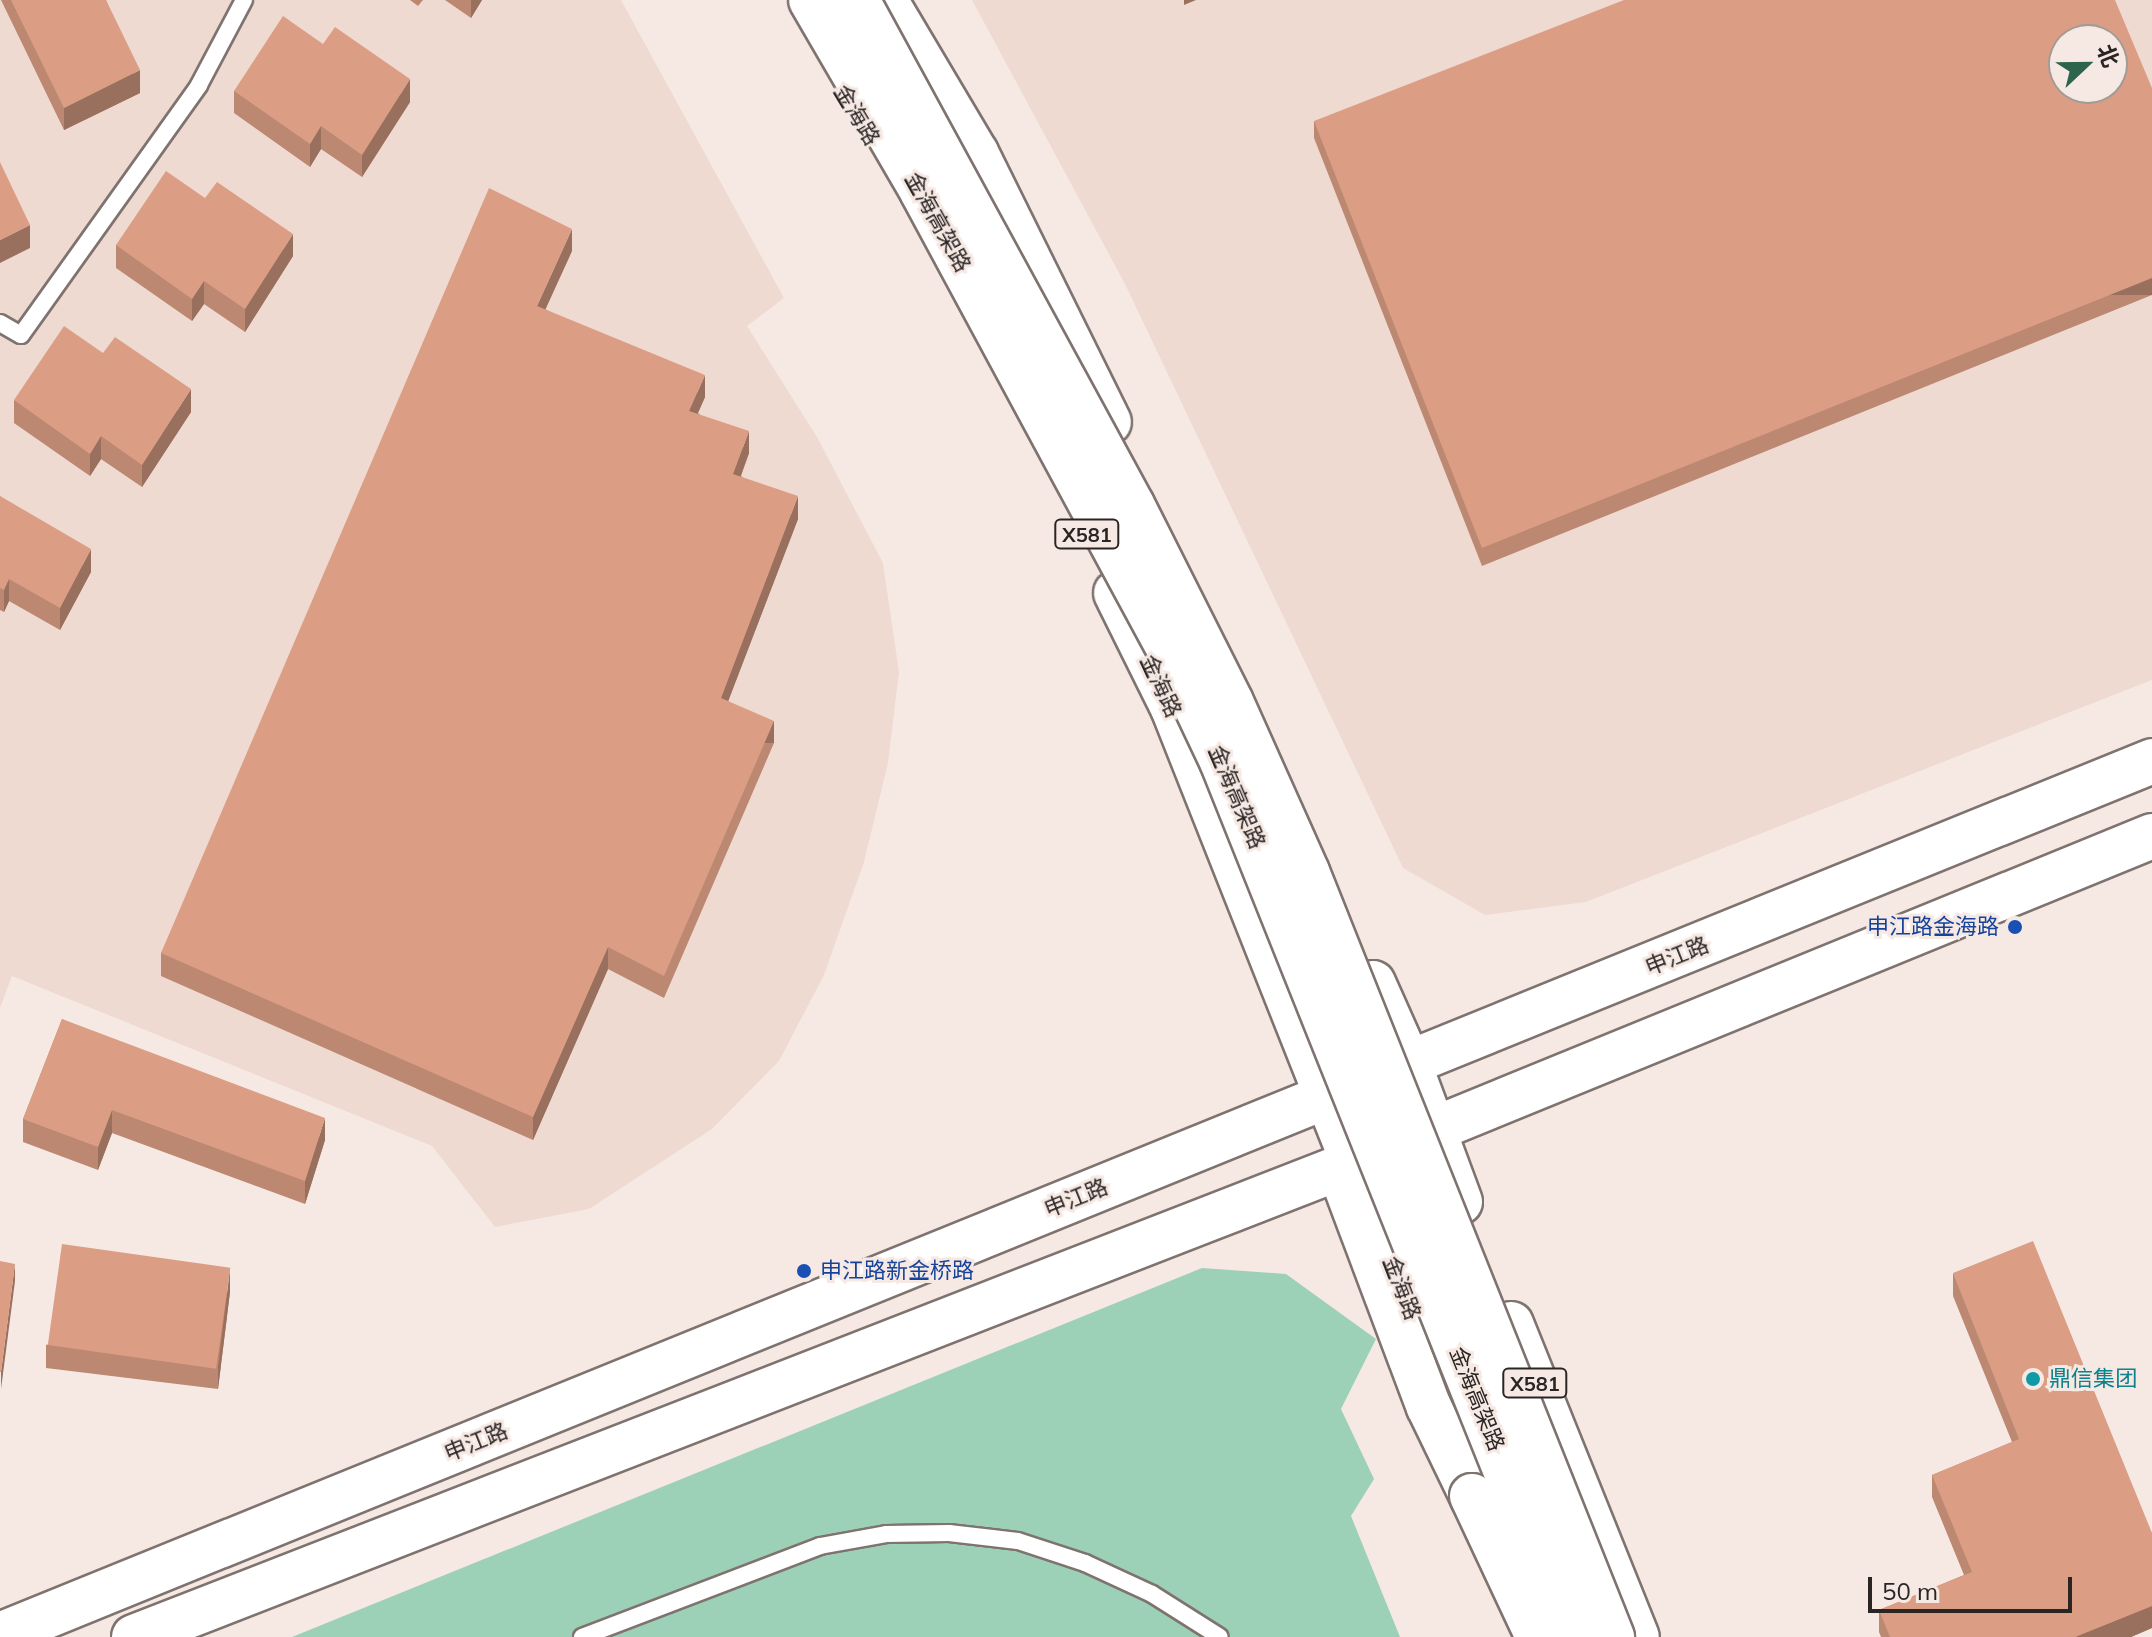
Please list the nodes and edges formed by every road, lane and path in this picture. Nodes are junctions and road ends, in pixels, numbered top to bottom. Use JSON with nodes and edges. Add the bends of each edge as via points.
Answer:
{"nodes":[{"id":1,"x":244,"y":0,"type":"edge"},
{"id":2,"x":787,"y":0,"type":"edge"},
{"id":3,"x":811,"y":0,"type":"edge"},
{"id":4,"x":857,"y":0,"type":"edge"},
{"id":5,"x":885,"y":0,"type":"edge"},
{"id":6,"x":0,"y":323,"type":"edge"},
{"id":7,"x":2152,"y":761,"type":"edge"},
{"id":8,"x":2152,"y":836,"type":"edge"},
{"id":9,"x":1409,"y":1064,"type":"junction"},
{"id":10,"x":1330,"y":1096,"type":"junction"},
{"id":11,"x":1434,"y":1129,"type":"junction"},
{"id":12,"x":1346,"y":1165,"type":"junction"},
{"id":13,"x":0,"y":1635,"type":"edge"},
{"id":14,"x":134,"y":1637,"type":"edge"},
{"id":15,"x":582,"y":1637,"type":"edge"},
{"id":16,"x":1220,"y":1637,"type":"edge"},
{"id":17,"x":1538,"y":1637,"type":"edge"},
{"id":18,"x":1572,"y":1637,"type":"edge"},
{"id":19,"x":1612,"y":1637,"type":"edge"},
{"id":20,"x":1637,"y":1637,"type":"edge"}],
"edges":[{"from":1,"to":6,"type":"lane","via":[[199,85],[21,335]]},
{"from":2,"to":10,"type":"main road","name":"金海路","number":"X581","via":[[1017,392],[1173,708]]},
{"from":3,"to":18,"type":"main road","name":"金海高架路","bridge":true,"via":[[922,191],[1162,635],[1222,761]]},
{"from":4,"to":19,"type":"main road","name":"金海高架路","bridge":true,"via":[[1117,478],[1231,702],[1307,872]]},
{"from":5,"to":9,"type":"main road","number":"X581","via":[[976,153],[1246,698]]},
{"from":7,"to":9,"type":"main road","name":"申江路"},
{"from":8,"to":11,"type":"main road"},
{"from":9,"to":10,"type":"main road","name":"申江路"},
{"from":9,"to":11,"type":"main road","number":"X581"},
{"from":10,"to":12,"type":"main road","name":"金海路","number":"X581"},
{"from":10,"to":13,"type":"main road","name":"申江路"},
{"from":11,"to":12,"type":"main road"},
{"from":11,"to":20,"type":"main road","number":"X581"},
{"from":12,"to":14,"type":"main road"},
{"from":12,"to":17,"type":"main road","name":"金海路","number":"X581"},
{"from":12,"to":17,"type":"main road","bridge":true,"via":[[1429,1407]]},
{"from":15,"to":16,"type":"lane","via":[[820,1546],[886,1534],[949,1533],[1018,1541],[1085,1563],[1163,1601]]}]}
